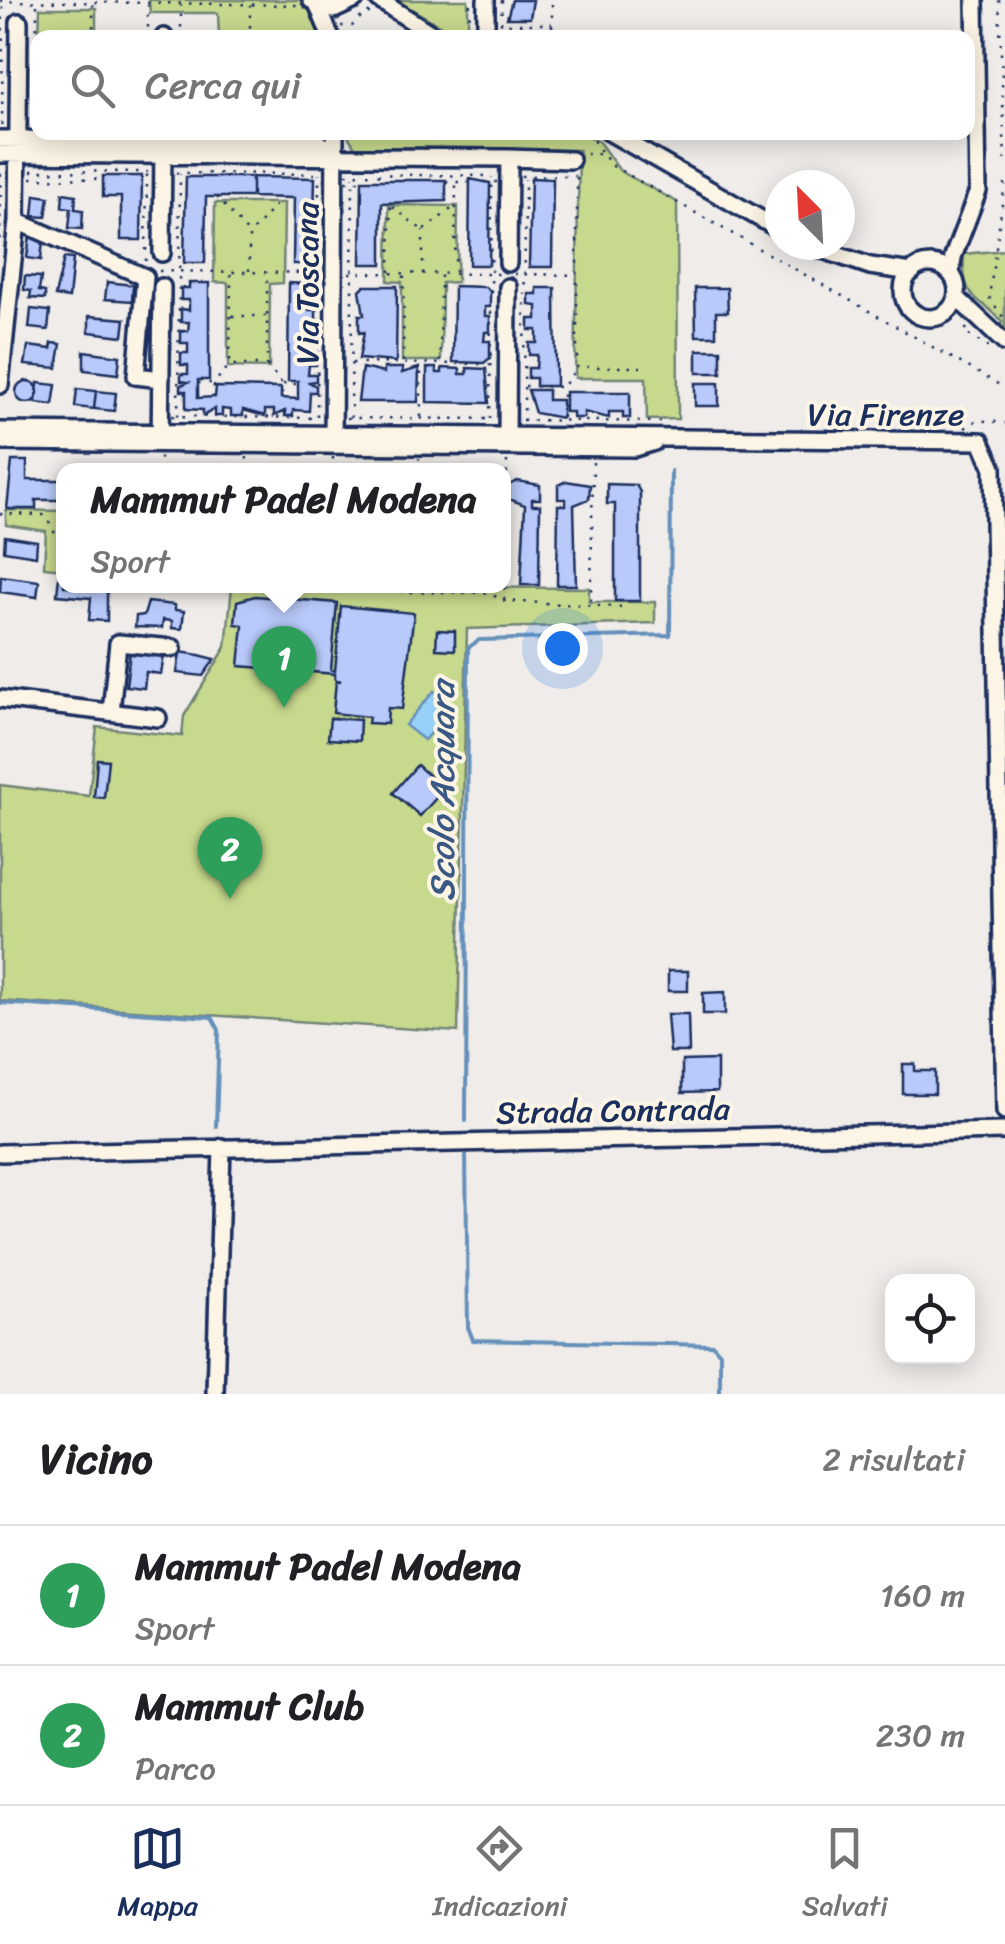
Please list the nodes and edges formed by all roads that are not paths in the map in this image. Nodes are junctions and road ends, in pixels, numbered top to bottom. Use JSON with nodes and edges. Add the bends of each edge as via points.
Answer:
{"nodes":[{"id":1,"x":486,"y":0,"type":"edge"},
{"id":2,"x":975,"y":0,"type":"edge"},
{"id":3,"x":311,"y":4,"type":"edge"},
{"id":4,"x":350,"y":4,"type":"edge"},
{"id":5,"x":380,"y":6,"type":"edge"},
{"id":6,"x":19,"y":22,"type":"dead end"},
{"id":7,"x":332,"y":30,"type":"edge"},
{"id":8,"x":335,"y":30,"type":"edge"},
{"id":9,"x":424,"y":30,"type":"edge"},
{"id":10,"x":486,"y":30,"type":"edge"},
{"id":11,"x":32,"y":140,"type":"edge"},
{"id":12,"x":78,"y":140,"type":"edge"},
{"id":13,"x":335,"y":140,"type":"edge"},
{"id":14,"x":623,"y":140,"type":"edge"},
{"id":15,"x":163,"y":142,"type":"edge"},
{"id":16,"x":6,"y":146,"type":"edge"},
{"id":17,"x":335,"y":154,"type":"junction"},
{"id":18,"x":509,"y":158,"type":"junction"},
{"id":19,"x":574,"y":158,"type":"road end"},
{"id":20,"x":6,"y":175,"type":"edge"},
{"id":21,"x":17,"y":221,"type":"junction"},
{"id":22,"x":765,"y":221,"type":"edge"},
{"id":23,"x":962,"y":230,"type":"junction"},
{"id":24,"x":162,"y":253,"type":"dead end"},
{"id":25,"x":852,"y":260,"type":"edge"},
{"id":26,"x":508,"y":264,"type":"dead end"},
{"id":27,"x":928,"y":264,"type":"junction"},
{"id":28,"x":870,"y":266,"type":"junction"},
{"id":29,"x":912,"y":272,"type":"junction"},
{"id":30,"x":952,"y":274,"type":"junction"},
{"id":31,"x":162,"y":287,"type":"dead end"},
{"id":32,"x":508,"y":288,"type":"dead end"},
{"id":33,"x":904,"y":288,"type":"junction"},
{"id":34,"x":5,"y":294,"type":"edge"},
{"id":35,"x":952,"y":305,"type":"junction"},
{"id":36,"x":1005,"y":343,"type":"edge"},
{"id":37,"x":161,"y":379,"type":"junction"},
{"id":38,"x":0,"y":385,"type":"edge"},
{"id":39,"x":165,"y":427,"type":"junction"},
{"id":40,"x":327,"y":430,"type":"junction"},
{"id":41,"x":0,"y":431,"type":"edge"},
{"id":42,"x":514,"y":432,"type":"junction"},
{"id":43,"x":658,"y":441,"type":"junction"},
{"id":44,"x":0,"y":442,"type":"edge"},
{"id":45,"x":1000,"y":529,"type":"edge"},
{"id":46,"x":1000,"y":607,"type":"edge"},
{"id":47,"x":173,"y":648,"type":"dead end"},
{"id":48,"x":0,"y":700,"type":"edge"},
{"id":49,"x":1001,"y":705,"type":"edge"},
{"id":50,"x":111,"y":712,"type":"junction"},
{"id":51,"x":158,"y":718,"type":"dead end"},
{"id":52,"x":1002,"y":824,"type":"edge"},
{"id":53,"x":1003,"y":930,"type":"edge"},
{"id":54,"x":1004,"y":1023,"type":"edge"},
{"id":55,"x":1005,"y":1111,"type":"edge"},
{"id":56,"x":1005,"y":1131,"type":"edge"},
{"id":57,"x":222,"y":1147,"type":"junction"},
{"id":58,"x":0,"y":1154,"type":"edge"},
{"id":59,"x":215,"y":1394,"type":"edge"}],
"edges":[{"from":1,"to":10,"type":"street"},
{"from":2,"to":23,"type":"street","via":[[978,191]]},
{"from":3,"to":4,"type":"street"},
{"from":3,"to":7,"type":"street"},
{"from":4,"to":5,"type":"street"},
{"from":4,"to":8,"type":"street"},
{"from":5,"to":9,"type":"street"},
{"from":6,"to":16,"type":"street"},
{"from":11,"to":16,"type":"street"},
{"from":12,"to":15,"type":"street"},
{"from":13,"to":17,"type":"street","name":"Via Toscana"},
{"from":14,"to":22,"type":"street"},
{"from":15,"to":16,"type":"street"},
{"from":15,"to":17,"type":"street"},
{"from":15,"to":24,"type":"street"},
{"from":16,"to":20,"type":"street"},
{"from":17,"to":18,"type":"street"},
{"from":17,"to":40,"type":"street","name":"Via Toscana","via":[[327,174]]},
{"from":18,"to":19,"type":"street"},
{"from":18,"to":26,"type":"street"},
{"from":20,"to":21,"type":"street"},
{"from":21,"to":34,"type":"street"},
{"from":21,"to":37,"type":"street","via":[[144,278],[136,376]]},
{"from":23,"to":27,"type":"street"},
{"from":23,"to":30,"type":"street"},
{"from":25,"to":28,"type":"street"},
{"from":27,"to":29,"type":"street"},
{"from":27,"to":30,"type":"street"},
{"from":28,"to":29,"type":"street"},
{"from":28,"to":33,"type":"street"},
{"from":29,"to":33,"type":"street"},
{"from":30,"to":35,"type":"street"},
{"from":31,"to":37,"type":"street"},
{"from":32,"to":42,"type":"street"},
{"from":33,"to":35,"type":"street","via":[[907,304],[920,316]]},
{"from":34,"to":38,"type":"street"},
{"from":35,"to":36,"type":"street"},
{"from":37,"to":39,"type":"street"},
{"from":39,"to":40,"type":"street","name":"Via Firenze"},
{"from":39,"to":41,"type":"street","name":"Via Firenze"},
{"from":39,"to":44,"type":"street","name":"Via Firenze"},
{"from":40,"to":42,"type":"street","name":"Via Firenze"},
{"from":42,"to":43,"type":"street","name":"Via Firenze"},
{"from":42,"to":43,"type":"street","name":"Via Firenze","via":[[593,448]]},
{"from":43,"to":45,"type":"street","name":"Via Firenze","via":[[981,442],[993,468]]},
{"from":45,"to":46,"type":"street","name":"Via Firenze"},
{"from":46,"to":49,"type":"street","name":"Via Firenze"},
{"from":47,"to":50,"type":"street","via":[[118,643]]},
{"from":48,"to":50,"type":"street"},
{"from":49,"to":52,"type":"street","name":"Via Firenze"},
{"from":50,"to":51,"type":"street"},
{"from":52,"to":53,"type":"street","name":"Via Firenze"},
{"from":53,"to":54,"type":"street","name":"Via Firenze"},
{"from":54,"to":55,"type":"street","name":"Via Firenze"},
{"from":56,"to":57,"type":"street","name":"Strada Contrada"},
{"from":57,"to":58,"type":"street","name":"Strada Contrada"},
{"from":57,"to":59,"type":"street"}]}
